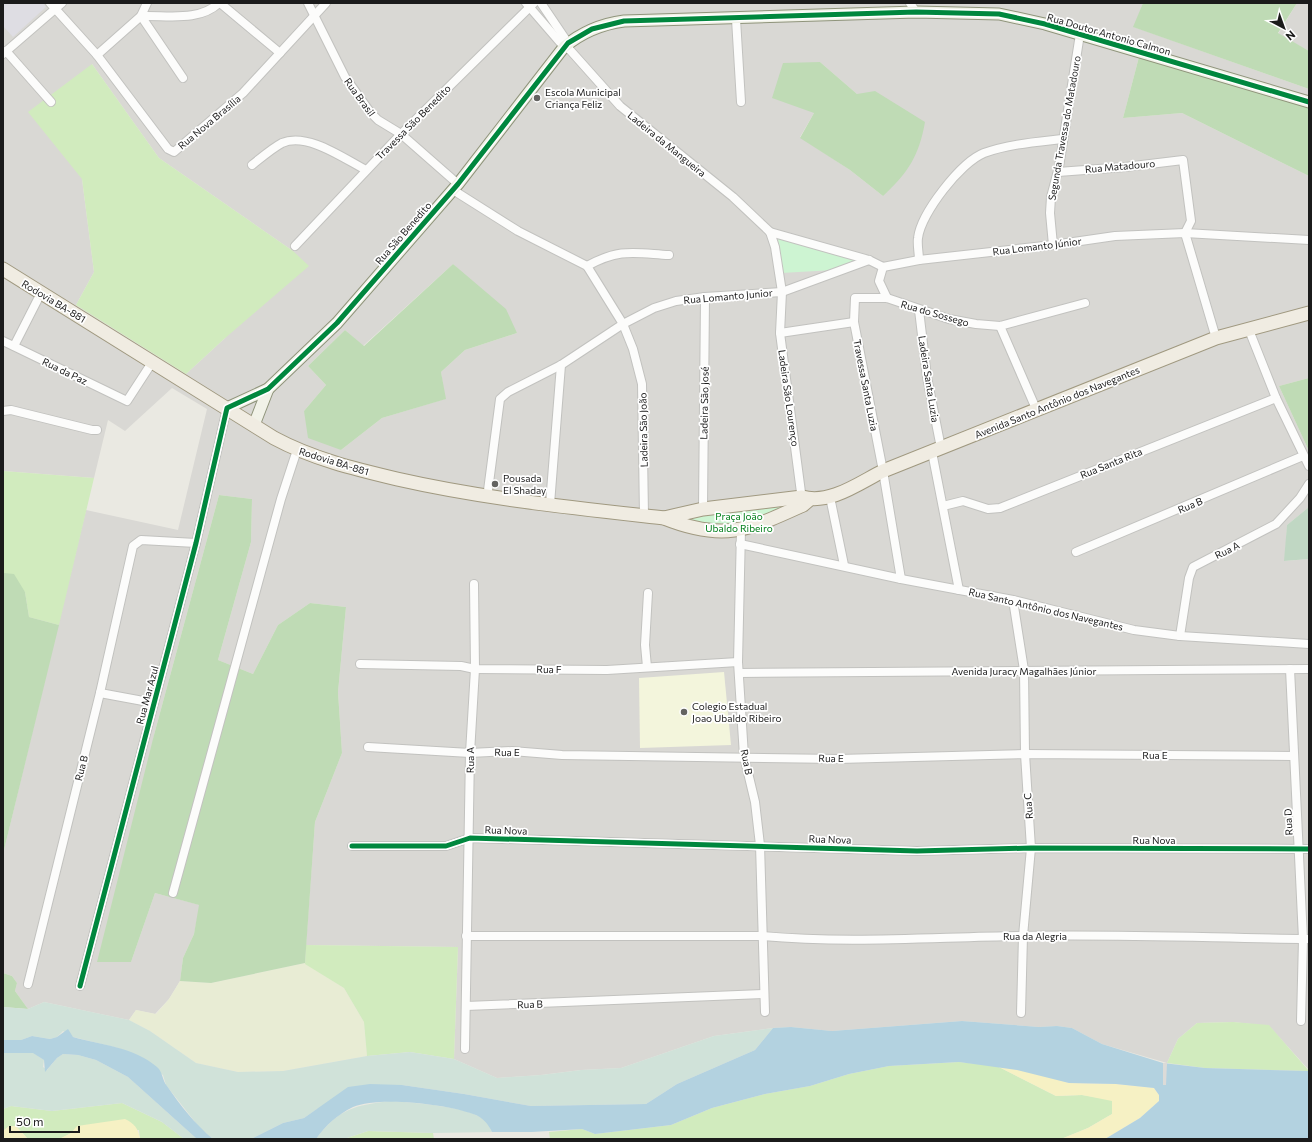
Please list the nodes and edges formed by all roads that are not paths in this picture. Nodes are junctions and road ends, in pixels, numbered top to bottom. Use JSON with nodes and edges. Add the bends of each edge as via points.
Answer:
{"nodes":[{"id":1,"x":62,"y":3,"type":"edge"},
{"id":2,"x":147,"y":3,"type":"edge"},
{"id":3,"x":220,"y":3,"type":"edge"},
{"id":4,"x":308,"y":3,"type":"edge"},
{"id":5,"x":326,"y":3,"type":"edge"},
{"id":6,"x":540,"y":3,"type":"edge"},
{"id":7,"x":530,"y":4,"type":"edge"},
{"id":8,"x":53,"y":6,"type":"edge"},
{"id":9,"x":913,"y":8,"type":"edge"},
{"id":10,"x":314,"y":15,"type":"junction"},
{"id":11,"x":142,"y":16,"type":"junction"},
{"id":12,"x":736,"y":19,"type":"junction"},
{"id":13,"x":1080,"y":34,"type":"junction"},
{"id":14,"x":567,"y":47,"type":"junction"},
{"id":15,"x":5,"y":53,"type":"edge"},
{"id":16,"x":280,"y":53,"type":"junction"},
{"id":17,"x":97,"y":55,"type":"junction"},
{"id":18,"x":183,"y":78,"type":"dead end"},
{"id":19,"x":51,"y":102,"type":"dead end"},
{"id":20,"x":741,"y":102,"type":"dead end"},
{"id":21,"x":1309,"y":102,"type":"edge"},
{"id":22,"x":401,"y":134,"type":"junction"},
{"id":23,"x":1062,"y":139,"type":"junction"},
{"id":24,"x":252,"y":165,"type":"dead end"},
{"id":25,"x":366,"y":170,"type":"junction"},
{"id":26,"x":1058,"y":172,"type":"junction"},
{"id":27,"x":456,"y":187,"type":"junction"},
{"id":28,"x":770,"y":232,"type":"junction"},
{"id":29,"x":1185,"y":233,"type":"junction"},
{"id":30,"x":1309,"y":240,"type":"edge"},
{"id":31,"x":1053,"y":245,"type":"junction"},
{"id":32,"x":295,"y":246,"type":"dead end"},
{"id":33,"x":669,"y":255,"type":"dead end"},
{"id":34,"x":869,"y":260,"type":"junction"},
{"id":35,"x":919,"y":260,"type":"junction"},
{"id":36,"x":587,"y":266,"type":"junction"},
{"id":37,"x":883,"y":267,"type":"junction"},
{"id":38,"x":3,"y":269,"type":"edge"},
{"id":39,"x":782,"y":292,"type":"junction"},
{"id":40,"x":41,"y":293,"type":"junction"},
{"id":41,"x":705,"y":297,"type":"junction"},
{"id":42,"x":855,"y":298,"type":"joint"},
{"id":43,"x":887,"y":298,"type":"junction"},
{"id":44,"x":1085,"y":303,"type":"dead end"},
{"id":45,"x":919,"y":310,"type":"junction"},
{"id":46,"x":1309,"y":313,"type":"edge"},
{"id":47,"x":854,"y":322,"type":"junction"},
{"id":48,"x":623,"y":324,"type":"junction"},
{"id":49,"x":1000,"y":326,"type":"junction"},
{"id":50,"x":1249,"y":330,"type":"junction"},
{"id":51,"x":780,"y":334,"type":"junction"},
{"id":52,"x":1216,"y":338,"type":"junction"},
{"id":53,"x":3,"y":341,"type":"edge"},
{"id":54,"x":14,"y":346,"type":"junction"},
{"id":55,"x":153,"y":361,"type":"junction"},
{"id":56,"x":562,"y":365,"type":"junction"},
{"id":57,"x":268,"y":389,"type":"junction"},
{"id":58,"x":1276,"y":398,"type":"junction"},
{"id":59,"x":227,"y":408,"type":"junction"},
{"id":60,"x":3,"y":411,"type":"edge"},
{"id":61,"x":1037,"y":411,"type":"junction"},
{"id":62,"x":254,"y":425,"type":"junction"},
{"id":63,"x":97,"y":430,"type":"dead end"},
{"id":64,"x":297,"y":450,"type":"junction"},
{"id":65,"x":936,"y":450,"type":"junction"},
{"id":66,"x":1303,"y":456,"type":"junction"},
{"id":67,"x":1309,"y":466,"type":"edge"},
{"id":68,"x":883,"y":471,"type":"junction"},
{"id":69,"x":1309,"y":484,"type":"edge"},
{"id":70,"x":830,"y":497,"type":"junction"},
{"id":71,"x":487,"y":498,"type":"junction"},
{"id":72,"x":805,"y":500,"type":"junction"},
{"id":73,"x":550,"y":504,"type":"junction"},
{"id":74,"x":944,"y":506,"type":"junction"},
{"id":75,"x":703,"y":509,"type":"junction"},
{"id":76,"x":644,"y":516,"type":"junction"},
{"id":77,"x":664,"y":518,"type":"junction"},
{"id":78,"x":741,"y":530,"type":"junction"},
{"id":79,"x":196,"y":543,"type":"junction"},
{"id":80,"x":740,"y":544,"type":"junction"},
{"id":81,"x":1076,"y":552,"type":"dead end"},
{"id":82,"x":844,"y":565,"type":"junction"},
{"id":83,"x":901,"y":579,"type":"junction"},
{"id":84,"x":474,"y":584,"type":"dead end"},
{"id":85,"x":960,"y":590,"type":"junction"},
{"id":86,"x":648,"y":593,"type":"dead end"},
{"id":87,"x":1013,"y":600,"type":"junction"},
{"id":88,"x":1180,"y":636,"type":"junction"},
{"id":89,"x":1309,"y":644,"type":"edge"},
{"id":90,"x":738,"y":662,"type":"junction"},
{"id":91,"x":360,"y":664,"type":"dead end"},
{"id":92,"x":647,"y":667,"type":"junction"},
{"id":93,"x":475,"y":669,"type":"junction"},
{"id":94,"x":1290,"y":669,"type":"junction"},
{"id":95,"x":1309,"y":669,"type":"edge"},
{"id":96,"x":1024,"y":670,"type":"junction"},
{"id":97,"x":739,"y":673,"type":"junction"},
{"id":98,"x":100,"y":693,"type":"junction"},
{"id":99,"x":154,"y":704,"type":"junction"},
{"id":100,"x":368,"y":747,"type":"dead end"},
{"id":101,"x":470,"y":753,"type":"junction"},
{"id":102,"x":1025,"y":754,"type":"junction"},
{"id":103,"x":744,"y":756,"type":"junction"},
{"id":104,"x":1293,"y":756,"type":"junction"},
{"id":105,"x":470,"y":838,"type":"junction"},
{"id":106,"x":760,"y":845,"type":"junction"},
{"id":107,"x":352,"y":846,"type":"dead end"},
{"id":108,"x":1031,"y":848,"type":"junction"},
{"id":109,"x":1299,"y":850,"type":"junction"},
{"id":110,"x":1309,"y":850,"type":"edge"},
{"id":111,"x":173,"y":893,"type":"dead end"},
{"id":112,"x":466,"y":936,"type":"junction"},
{"id":113,"x":761,"y":936,"type":"junction"},
{"id":114,"x":1023,"y":936,"type":"junction"},
{"id":115,"x":1306,"y":939,"type":"edge"},
{"id":116,"x":28,"y":984,"type":"dead end"},
{"id":117,"x":80,"y":986,"type":"dead end"},
{"id":118,"x":763,"y":994,"type":"junction"},
{"id":119,"x":466,"y":1006,"type":"junction"},
{"id":120,"x":765,"y":1012,"type":"dead end"},
{"id":121,"x":1021,"y":1013,"type":"dead end"},
{"id":122,"x":1301,"y":1021,"type":"dead end"},
{"id":123,"x":465,"y":1049,"type":"dead end"}],
"edges":[{"from":1,"to":8,"type":"street"},
{"from":2,"to":11,"type":"street"},
{"from":3,"to":11,"type":"street","via":[[212,10],[195,16]]},
{"from":3,"to":16,"type":"street"},
{"from":4,"to":10,"type":"street","name":"Rua Brasil"},
{"from":5,"to":10,"type":"street","name":"Rua Nova Brasília"},
{"from":6,"to":14,"type":"street"},
{"from":7,"to":14,"type":"street"},
{"from":7,"to":22,"type":"street","name":"Travessa São Benedito"},
{"from":8,"to":15,"type":"street"},
{"from":8,"to":17,"type":"street","name":"Rua Nova Brasília"},
{"from":9,"to":12,"type":"street","name":"Rua Doutor Antonio Calmon"},
{"from":9,"to":13,"type":"street","name":"Rua Doutor Antonio Calmon","via":[[999,14]]},
{"from":10,"to":16,"type":"street","name":"Rua Nova Brasília"},
{"from":10,"to":22,"type":"street","name":"Rua Brasil","via":[[362,103],[378,120]]},
{"from":11,"to":17,"type":"street"},
{"from":11,"to":18,"type":"street"},
{"from":12,"to":14,"type":"street","name":"Rua Doutor Antonio Calmon","via":[[615,22],[592,29]]},
{"from":12,"to":20,"type":"street"},
{"from":13,"to":21,"type":"street","name":"Rua Doutor Antonio Calmon"},
{"from":13,"to":23,"type":"street","name":"Segunda Travessa do Matadouro"},
{"from":14,"to":27,"type":"street","name":"Rua São Benedito"},
{"from":14,"to":28,"type":"street","name":"Ladeira da Mangueira","via":[[620,106],[733,197]]},
{"from":15,"to":19,"type":"street"},
{"from":16,"to":17,"type":"street","name":"Rua Nova Brasília","via":[[244,93],[174,152],[168,149]]},
{"from":22,"to":25,"type":"street","name":"Travessa São Benedito"},
{"from":22,"to":27,"type":"street","name":"Rua Brasil"},
{"from":23,"to":26,"type":"street","name":"Segunda Travessa do Matadouro"},
{"from":23,"to":35,"type":"street","via":[[1011,145],[983,154],[966,163],[926,216],[918,238]]},
{"from":24,"to":25,"type":"street","via":[[280,144],[310,141]]},
{"from":25,"to":32,"type":"street","name":"Travessa São Benedito"},
{"from":26,"to":29,"type":"street","name":"Rua Matadouro","via":[[1183,160],[1191,221]]},
{"from":26,"to":31,"type":"street","name":"Segunda Travessa do Matadouro","via":[[1050,197]]},
{"from":27,"to":36,"type":"street","name":"Rua Brasil","via":[[518,231]]},
{"from":27,"to":57,"type":"street","name":"Rua São Benedito","via":[[337,323]]},
{"from":28,"to":34,"type":"street"},
{"from":28,"to":39,"type":"street","name":"Ladeira São Lourenço"},
{"from":29,"to":30,"type":"street","name":"Rua Lomanto Júnior"},
{"from":29,"to":31,"type":"street","name":"Rua Lomanto Júnior","via":[[1115,236]]},
{"from":29,"to":52,"type":"street"},
{"from":31,"to":35,"type":"street","name":"Rua Lomanto Júnior"},
{"from":33,"to":36,"type":"street","via":[[623,252]]},
{"from":34,"to":37,"type":"street"},
{"from":34,"to":39,"type":"street","name":"Rua Lomanto Junior"},
{"from":35,"to":37,"type":"street","name":"Rua Lomanto Júnior"},
{"from":36,"to":48,"type":"street","name":"Ladeira São João"},
{"from":37,"to":43,"type":"street","via":[[879,281]]},
{"from":38,"to":40,"type":"main road","name":"Rodovia BA-881"},
{"from":39,"to":41,"type":"street","name":"Rua Lomanto Junior"},
{"from":39,"to":51,"type":"street","name":"Ladeira São Lourenço"},
{"from":40,"to":54,"type":"street"},
{"from":40,"to":55,"type":"main road","name":"Rodovia BA-881"},
{"from":41,"to":48,"type":"street","name":"Rua Lomanto Junior","via":[[676,301],[654,308]]},
{"from":41,"to":75,"type":"street","name":"Ladeira São José"},
{"from":42,"to":43,"type":"street","name":"Rua do Sossego"},
{"from":42,"to":47,"type":"street","name":"Travessa Santa Luzia"},
{"from":43,"to":45,"type":"street","name":"Rua do Sossego"},
{"from":44,"to":49,"type":"street","name":"Rua do Sossego"},
{"from":45,"to":49,"type":"street","name":"Rua do Sossego","via":[[972,324]]},
{"from":45,"to":65,"type":"street","name":"Ladeira Santa Luzia"},
{"from":46,"to":50,"type":"main road","name":"Avenida Santo Antônio dos Navegantes"},
{"from":47,"to":51,"type":"street"},
{"from":47,"to":68,"type":"street","name":"Travessa Santa Luzia"},
{"from":48,"to":56,"type":"street","name":"Rua Lomanto Junior"},
{"from":48,"to":76,"type":"street","name":"Ladeira São João","via":[[633,348],[642,384]]},
{"from":49,"to":61,"type":"street"},
{"from":50,"to":52,"type":"main road","name":"Avenida Santo Antônio dos Navegantes"},
{"from":50,"to":58,"type":"street"},
{"from":51,"to":72,"type":"street","name":"Ladeira São Lourenço"},
{"from":52,"to":61,"type":"main road","name":"Avenida Santo Antônio dos Navegantes"},
{"from":53,"to":54,"type":"street","name":"Rua da Paz"},
{"from":54,"to":55,"type":"street","name":"Rua da Paz","via":[[127,401]]},
{"from":55,"to":59,"type":"main road","name":"Rodovia BA-881"},
{"from":56,"to":71,"type":"street","name":"Rua Lomanto Junior","via":[[508,392],[500,399]]},
{"from":56,"to":73,"type":"street"},
{"from":57,"to":59,"type":"street","name":"Rua São Benedito"},
{"from":57,"to":62,"type":"street","name":"Rua São Benedito"},
{"from":58,"to":66,"type":"street"},
{"from":58,"to":74,"type":"street","name":"Rua Santa Rita","via":[[1000,508],[988,509],[963,501]]},
{"from":59,"to":62,"type":"main road","name":"Rodovia BA-881"},
{"from":59,"to":79,"type":"street","name":"Rua Mar Azul"},
{"from":60,"to":63,"type":"street","via":[[11,410]]},
{"from":61,"to":65,"type":"main road","name":"Avenida Santo Antônio dos Navegantes"},
{"from":62,"to":64,"type":"main road","name":"Rodovia BA-881"},
{"from":64,"to":71,"type":"main road","name":"Rodovia BA-881","via":[[375,474]]},
{"from":64,"to":111,"type":"street","via":[[281,499]]},
{"from":65,"to":68,"type":"main road","name":"Avenida Santo Antônio dos Navegantes"},
{"from":65,"to":74,"type":"street","name":"Ladeira Santa Luzia"},
{"from":66,"to":67,"type":"street"},
{"from":66,"to":81,"type":"street","name":"Rua B"},
{"from":68,"to":70,"type":"main road","name":"Avenida Santo Antônio dos Navegantes"},
{"from":68,"to":83,"type":"street","name":"Travessa Santa Luzia"},
{"from":69,"to":88,"type":"street","name":"Rua A","via":[[1276,524],[1193,567],[1190,572]]},
{"from":70,"to":72,"type":"main road","name":"Avenida Santo Antônio dos Navegantes"},
{"from":70,"to":82,"type":"street"},
{"from":71,"to":73,"type":"main road","name":"Rodovia BA-881"},
{"from":72,"to":75,"type":"main road","name":"Avenida Santo Antônio dos Navegantes"},
{"from":72,"to":78,"type":"main road","name":"Avenida Santo Antônio dos Navegantes","via":[[768,521]]},
{"from":73,"to":76,"type":"main road","name":"Rodovia BA-881"},
{"from":74,"to":85,"type":"street","name":"Ladeira Santa Luzia"},
{"from":75,"to":77,"type":"main road","name":"Avenida Santo Antônio dos Navegantes"},
{"from":76,"to":77,"type":"main road","name":"Rodovia BA-881"},
{"from":77,"to":78,"type":"main road","name":"Avenida Santo Antônio dos Navegantes","via":[[684,526],[703,529]]},
{"from":78,"to":80,"type":"street","name":"Rua B"},
{"from":79,"to":98,"type":"street","name":"Rua B","via":[[141,540],[135,543]]},
{"from":79,"to":99,"type":"street","name":"Rua Mar Azul"},
{"from":80,"to":82,"type":"street","name":"Rua Santo Antônio dos Navegantes"},
{"from":80,"to":90,"type":"street","name":"Rua B"},
{"from":82,"to":83,"type":"street","name":"Rua Santo Antônio dos Navegantes"},
{"from":83,"to":85,"type":"street","name":"Rua Santo Antônio dos Navegantes"},
{"from":84,"to":93,"type":"street","name":"Rua A"},
{"from":85,"to":87,"type":"street","name":"Rua Santo Antônio dos Navegantes"},
{"from":86,"to":92,"type":"street","via":[[645,645]]},
{"from":87,"to":88,"type":"street","name":"Rua Santo Antônio dos Navegantes","via":[[1134,630]]},
{"from":87,"to":96,"type":"street","name":"Rua C"},
{"from":88,"to":89,"type":"street","name":"Rua Santo Antônio dos Navegantes"},
{"from":90,"to":92,"type":"street","name":"Rua F"},
{"from":90,"to":97,"type":"street","name":"Rua B"},
{"from":91,"to":93,"type":"street","name":"Rua F","via":[[461,666]]},
{"from":92,"to":93,"type":"street","name":"Rua F","via":[[607,670]]},
{"from":93,"to":101,"type":"street","name":"Rua A"},
{"from":94,"to":95,"type":"street","name":"Avenida Juracy Magalhães Júnior"},
{"from":94,"to":96,"type":"street","name":"Avenida Juracy Magalhães Júnior"},
{"from":94,"to":104,"type":"street","name":"Rua D"},
{"from":96,"to":97,"type":"street","name":"Avenida Juracy Magalhães Júnior"},
{"from":96,"to":102,"type":"street","name":"Rua C"},
{"from":97,"to":103,"type":"street","name":"Rua B"},
{"from":98,"to":99,"type":"street"},
{"from":98,"to":116,"type":"street","name":"Rua B"},
{"from":99,"to":117,"type":"street","name":"Rua Mar Azul"},
{"from":100,"to":101,"type":"street","name":"Rua E"},
{"from":101,"to":103,"type":"street","name":"Rua E","via":[[512,751],[562,755]]},
{"from":101,"to":105,"type":"street","name":"Rua A"},
{"from":102,"to":103,"type":"street","name":"Rua E","via":[[839,759]]},
{"from":102,"to":104,"type":"street","name":"Rua E"},
{"from":102,"to":108,"type":"street","name":"Rua C"},
{"from":103,"to":106,"type":"street","name":"Rua B","via":[[755,802]]},
{"from":104,"to":109,"type":"street","name":"Rua D"},
{"from":105,"to":106,"type":"street","name":"Rua Nova"},
{"from":105,"to":107,"type":"street","name":"Rua Nova","via":[[446,846]]},
{"from":105,"to":112,"type":"street","name":"Rua A"},
{"from":106,"to":108,"type":"street","name":"Rua Nova","via":[[917,851]]},
{"from":106,"to":113,"type":"street","name":"Rua B"},
{"from":108,"to":109,"type":"street","name":"Rua Nova"},
{"from":108,"to":114,"type":"street","name":"Rua C"},
{"from":109,"to":110,"type":"street","name":"Rua Nova"},
{"from":109,"to":115,"type":"street","name":"Rua D"},
{"from":112,"to":113,"type":"street"},
{"from":112,"to":119,"type":"street","name":"Rua A"},
{"from":113,"to":114,"type":"street","name":"Rua da Alegria","via":[[863,940]]},
{"from":113,"to":118,"type":"street","name":"Rua B"},
{"from":114,"to":115,"type":"street","name":"Rua da Alegria"},
{"from":114,"to":121,"type":"street","name":"Rua C"},
{"from":115,"to":122,"type":"street","name":"Rua D"},
{"from":118,"to":119,"type":"street","name":"Rua B"},
{"from":118,"to":120,"type":"street","name":"Rua B"},
{"from":119,"to":123,"type":"street","name":"Rua A"}]}
